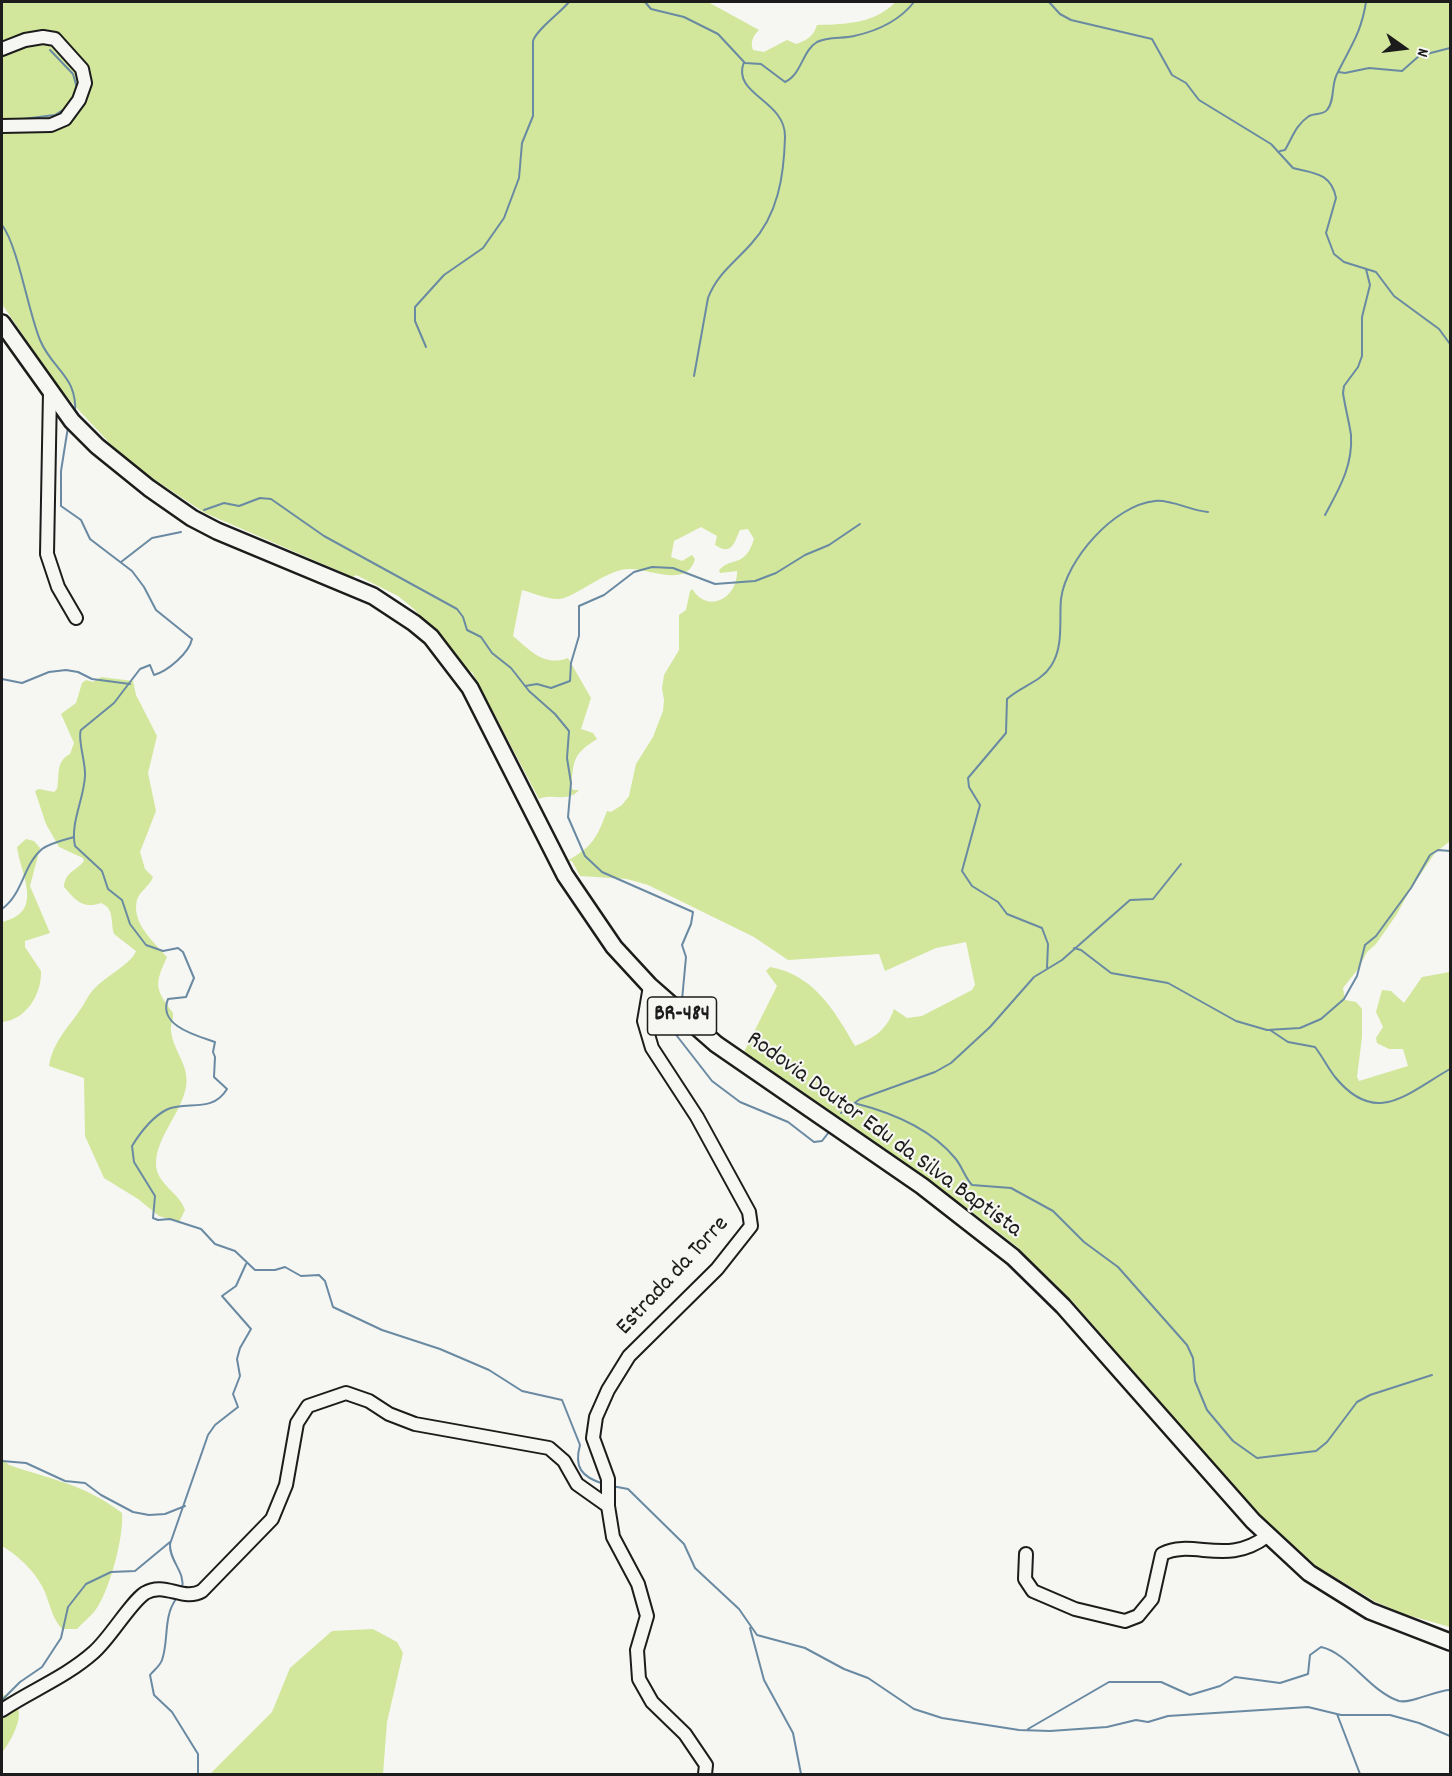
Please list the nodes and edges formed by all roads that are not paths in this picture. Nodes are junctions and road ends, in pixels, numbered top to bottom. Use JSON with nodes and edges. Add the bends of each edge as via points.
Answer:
{"nodes":[{"id":1,"x":2,"y":49,"type":"edge"},
{"id":2,"x":2,"y":126,"type":"edge"},
{"id":3,"x":2,"y":323,"type":"edge"},
{"id":4,"x":50,"y":393,"type":"junction"},
{"id":5,"x":76,"y":618,"type":"dead end"},
{"id":6,"x":650,"y":987,"type":"junction"},
{"id":7,"x":608,"y":1506,"type":"junction"},
{"id":8,"x":1267,"y":1536,"type":"junction"},
{"id":9,"x":1026,"y":1554,"type":"dead end"},
{"id":10,"x":1450,"y":1642,"type":"edge"},
{"id":11,"x":2,"y":1710,"type":"edge"},
{"id":12,"x":705,"y":1774,"type":"edge"}],
"edges":[{"from":1,"to":2,"type":"street","via":[[25,40],[55,39],[82,69],[85,83],[79,100],[65,119],[51,125]]},
{"from":3,"to":4,"type":"main road","name":"Rodovia Doutor Edu da Silva Baptista","number":"BR-484"},
{"from":4,"to":5,"type":"street","via":[[47,554],[58,587]]},
{"from":4,"to":6,"type":"main road","name":"Rodovia Doutor Edu da Silva Baptista","number":"BR-484","via":[[97,446],[192,518],[373,596],[431,638],[470,688],[565,875],[614,946]]},
{"from":6,"to":7,"type":"street","name":"Estrada da Torre","via":[[644,1021],[652,1048],[697,1117],[749,1212],[751,1226],[717,1269],[629,1356],[608,1390],[592,1438],[608,1483]]},
{"from":6,"to":8,"type":"main road","name":"Rodovia Doutor Edu da Silva Baptista","number":"BR-484","via":[[716,1044],[922,1186],[1013,1257],[1063,1306]]},
{"from":7,"to":11,"type":"street","via":[[577,1484],[564,1461],[549,1448],[415,1424],[346,1393],[308,1406],[301,1415],[293,1436],[286,1485],[272,1519],[202,1591],[186,1595],[164,1588],[143,1594],[116,1629],[77,1666]]},
{"from":7,"to":12,"type":"street","name":"Estrada da Torre","via":[[614,1537],[638,1584],[647,1616],[637,1650],[639,1680],[652,1702],[685,1734],[706,1766]]},
{"from":8,"to":9,"type":"street","via":[[1238,1550],[1162,1554],[1152,1599],[1138,1616],[1125,1621],[1083,1612],[1033,1591],[1025,1579]]},
{"from":8,"to":10,"type":"main road","name":"Rodovia Doutor Edu da Silva Baptista","number":"BR-484","via":[[1332,1589],[1388,1618]]}]}
